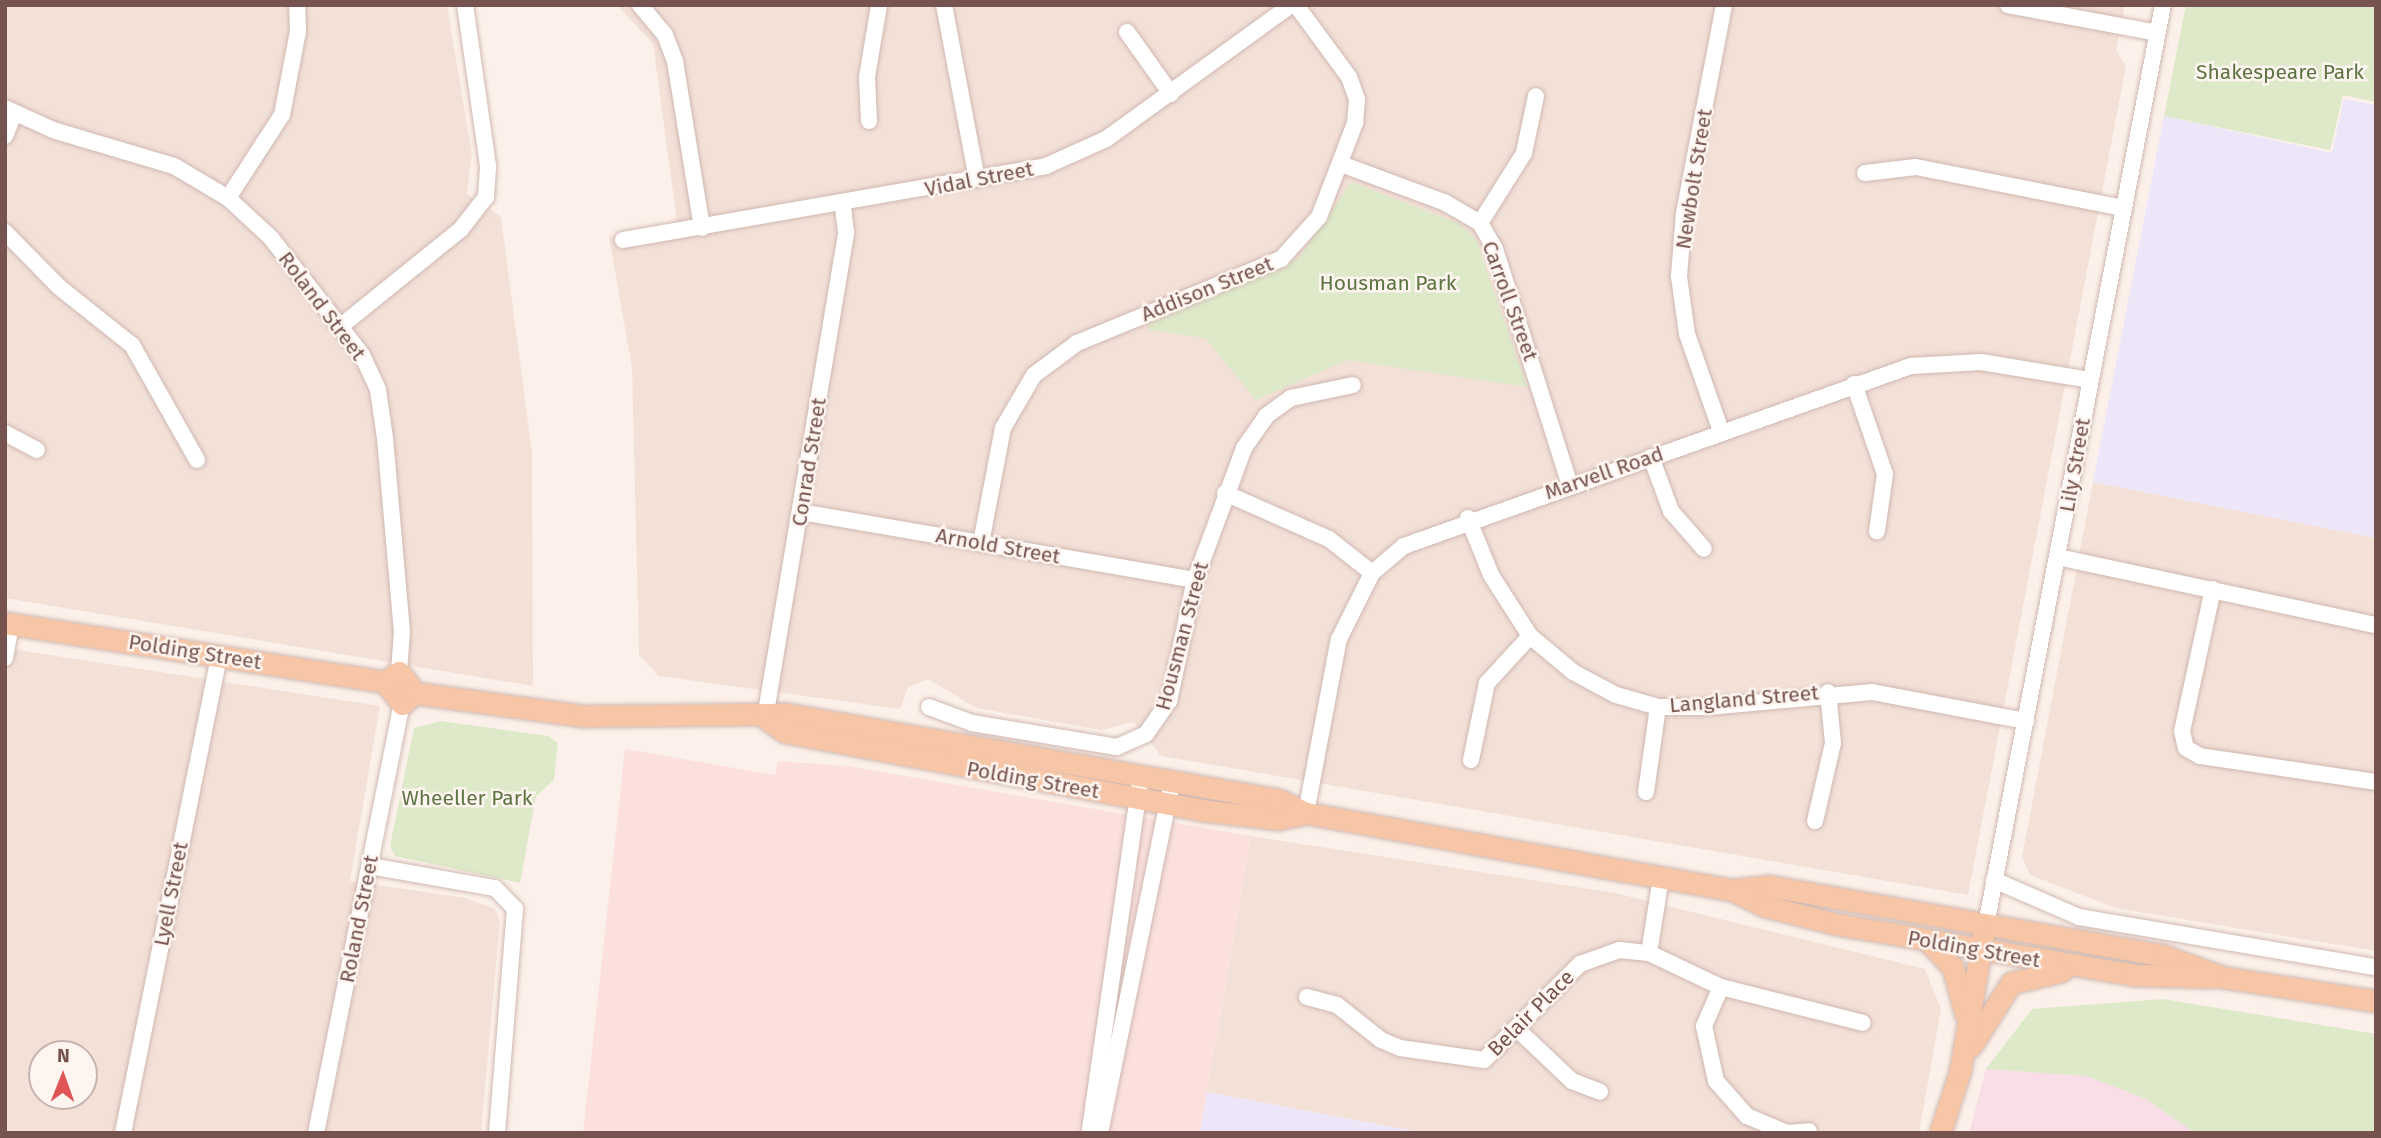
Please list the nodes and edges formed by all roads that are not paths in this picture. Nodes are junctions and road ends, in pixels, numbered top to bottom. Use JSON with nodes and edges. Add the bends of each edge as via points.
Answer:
{"nodes":[{"id":1,"x":297,"y":5,"type":"edge"},
{"id":2,"x":465,"y":5,"type":"edge"},
{"id":3,"x":879,"y":5,"type":"edge"},
{"id":4,"x":944,"y":5,"type":"edge"},
{"id":5,"x":1291,"y":5,"type":"edge"},
{"id":6,"x":1296,"y":5,"type":"edge"},
{"id":7,"x":1724,"y":5,"type":"edge"},
{"id":8,"x":2008,"y":5,"type":"edge"},
{"id":9,"x":2163,"y":5,"type":"edge"},
{"id":10,"x":646,"y":7,"type":"edge"},
{"id":11,"x":1127,"y":32,"type":"dead end"},
{"id":12,"x":2157,"y":33,"type":"junction"},
{"id":13,"x":1171,"y":94,"type":"junction"},
{"id":14,"x":1536,"y":96,"type":"dead end"},
{"id":15,"x":9,"y":111,"type":"edge"},
{"id":16,"x":869,"y":121,"type":"dead end"},
{"id":17,"x":5,"y":136,"type":"edge"},
{"id":18,"x":1341,"y":164,"type":"junction"},
{"id":19,"x":1865,"y":173,"type":"dead end"},
{"id":20,"x":977,"y":179,"type":"junction"},
{"id":21,"x":228,"y":198,"type":"junction"},
{"id":22,"x":843,"y":206,"type":"junction"},
{"id":23,"x":2124,"y":208,"type":"junction"},
{"id":24,"x":1480,"y":223,"type":"junction"},
{"id":25,"x":702,"y":228,"type":"junction"},
{"id":26,"x":5,"y":232,"type":"edge"},
{"id":27,"x":623,"y":240,"type":"dead end"},
{"id":28,"x":341,"y":326,"type":"junction"},
{"id":29,"x":2090,"y":380,"type":"junction"},
{"id":30,"x":1854,"y":384,"type":"junction"},
{"id":31,"x":1353,"y":385,"type":"dead end"},
{"id":32,"x":1721,"y":431,"type":"junction"},
{"id":33,"x":5,"y":433,"type":"edge"},
{"id":34,"x":37,"y":450,"type":"dead end"},
{"id":35,"x":1651,"y":457,"type":"junction"},
{"id":36,"x":197,"y":460,"type":"dead end"},
{"id":37,"x":1570,"y":485,"type":"junction"},
{"id":38,"x":1225,"y":493,"type":"junction"},
{"id":39,"x":801,"y":512,"type":"junction"},
{"id":40,"x":1468,"y":518,"type":"junction"},
{"id":41,"x":1877,"y":531,"type":"dead end"},
{"id":42,"x":981,"y":543,"type":"junction"},
{"id":43,"x":1704,"y":549,"type":"dead end"},
{"id":44,"x":2058,"y":557,"type":"junction"},
{"id":45,"x":1372,"y":573,"type":"junction"},
{"id":46,"x":1195,"y":580,"type":"junction"},
{"id":47,"x":2213,"y":589,"type":"junction"},
{"id":48,"x":8,"y":624,"type":"edge"},
{"id":49,"x":2376,"y":625,"type":"edge"},
{"id":50,"x":1530,"y":636,"type":"junction"},
{"id":51,"x":219,"y":655,"type":"junction"},
{"id":52,"x":5,"y":658,"type":"edge"},
{"id":53,"x":392,"y":677,"type":"junction"},
{"id":54,"x":1828,"y":692,"type":"junction"},
{"id":55,"x":408,"y":699,"type":"junction"},
{"id":56,"x":929,"y":707,"type":"dead end"},
{"id":57,"x":1658,"y":707,"type":"junction"},
{"id":58,"x":765,"y":718,"type":"junction"},
{"id":59,"x":2026,"y":721,"type":"junction"},
{"id":60,"x":1471,"y":760,"type":"dead end"},
{"id":61,"x":1141,"y":776,"type":"junction"},
{"id":62,"x":1172,"y":782,"type":"junction"},
{"id":63,"x":2376,"y":782,"type":"edge"},
{"id":64,"x":1646,"y":792,"type":"dead end"},
{"id":65,"x":1138,"y":799,"type":"junction"},
{"id":66,"x":1168,"y":805,"type":"junction"},
{"id":67,"x":1306,"y":813,"type":"junction"},
{"id":68,"x":1815,"y":821,"type":"dead end"},
{"id":69,"x":370,"y":866,"type":"junction"},
{"id":70,"x":1661,"y":877,"type":"junction"},
{"id":71,"x":1994,"y":880,"type":"junction"},
{"id":72,"x":1732,"y":890,"type":"junction"},
{"id":73,"x":1986,"y":925,"type":"junction"},
{"id":74,"x":1928,"y":941,"type":"junction"},
{"id":75,"x":1981,"y":950,"type":"junction"},
{"id":76,"x":1649,"y":953,"type":"junction"},
{"id":77,"x":2376,"y":967,"type":"edge"},
{"id":78,"x":2095,"y":969,"type":"junction"},
{"id":79,"x":1115,"y":975,"type":"junction"},
{"id":80,"x":2222,"y":976,"type":"junction"},
{"id":81,"x":1135,"y":978,"type":"junction"},
{"id":82,"x":1721,"y":987,"type":"junction"},
{"id":83,"x":1307,"y":997,"type":"dead end"},
{"id":84,"x":2376,"y":1001,"type":"edge"},
{"id":85,"x":1863,"y":1023,"type":"dead end"},
{"id":86,"x":1968,"y":1026,"type":"junction"},
{"id":87,"x":1517,"y":1028,"type":"junction"},
{"id":88,"x":1961,"y":1071,"type":"junction"},
{"id":89,"x":1600,"y":1092,"type":"dead end"},
{"id":90,"x":1809,"y":1131,"type":"dead end"},
{"id":91,"x":1092,"y":1132,"type":"edge"},
{"id":92,"x":123,"y":1133,"type":"edge"},
{"id":93,"x":316,"y":1133,"type":"edge"},
{"id":94,"x":497,"y":1133,"type":"edge"},
{"id":95,"x":1788,"y":1133,"type":"edge"},
{"id":96,"x":1940,"y":1133,"type":"edge"}],
"edges":[{"from":1,"to":21,"type":"street","via":[[298,31],[282,115]]},
{"from":2,"to":28,"type":"street","via":[[488,166],[486,197],[461,229]]},
{"from":3,"to":16,"type":"street","via":[[867,77]]},
{"from":4,"to":20,"type":"street"},
{"from":5,"to":13,"type":"street","name":"Vidal Street"},
{"from":6,"to":18,"type":"street","name":"Addison Street","via":[[1349,77],[1356,99]]},
{"from":7,"to":32,"type":"street","name":"Newbolt Street","via":[[1684,213],[1679,276],[1686,334]]},
{"from":8,"to":12,"type":"street"},
{"from":9,"to":12,"type":"street","name":"Lily Street"},
{"from":10,"to":25,"type":"street","via":[[675,61]]},
{"from":11,"to":13,"type":"street"},
{"from":12,"to":23,"type":"street","name":"Lily Street"},
{"from":13,"to":20,"type":"street","name":"Vidal Street","via":[[1080,153]]},
{"from":14,"to":24,"type":"street","via":[[1524,153]]},
{"from":15,"to":17,"type":"street"},
{"from":15,"to":21,"type":"street","name":"Roland Street","via":[[174,166]]},
{"from":18,"to":24,"type":"street","name":"Carroll Street","via":[[1444,202]]},
{"from":18,"to":42,"type":"street","name":"Addison Street","via":[[1319,218],[1281,259],[1077,343],[1034,375],[1003,428]]},
{"from":19,"to":23,"type":"street","via":[[1916,167]]},
{"from":20,"to":22,"type":"street","name":"Vidal Street"},
{"from":21,"to":28,"type":"street","name":"Roland Street","via":[[271,238]]},
{"from":22,"to":25,"type":"street","name":"Vidal Street"},
{"from":22,"to":39,"type":"street","name":"Conrad Street","via":[[846,232]]},
{"from":23,"to":29,"type":"street","name":"Lily Street"},
{"from":24,"to":37,"type":"street","name":"Carroll Street","via":[[1499,261]]},
{"from":25,"to":27,"type":"street","name":"Vidal Street"},
{"from":26,"to":36,"type":"street","via":[[132,345]]},
{"from":28,"to":53,"type":"street","name":"Roland Street","via":[[377,390],[401,631]]},
{"from":29,"to":30,"type":"street","name":"Marvell Road","via":[[1949,361]]},
{"from":29,"to":44,"type":"street","name":"Lily Street"},
{"from":30,"to":32,"type":"street","name":"Marvell Road"},
{"from":30,"to":41,"type":"street","via":[[1885,474]]},
{"from":31,"to":38,"type":"street","name":"Housman Street","via":[[1291,398],[1266,416]]},
{"from":32,"to":35,"type":"street","name":"Marvell Road"},
{"from":33,"to":34,"type":"street"},
{"from":35,"to":37,"type":"street","name":"Marvell Road"},
{"from":35,"to":43,"type":"street","via":[[1671,510]]},
{"from":37,"to":40,"type":"street","name":"Marvell Road"},
{"from":38,"to":45,"type":"street","via":[[1319,533]]},
{"from":38,"to":46,"type":"street","name":"Housman Street"},
{"from":39,"to":42,"type":"street","name":"Arnold Street"},
{"from":39,"to":58,"type":"street","name":"Conrad Street"},
{"from":40,"to":45,"type":"street","name":"Marvell Road","via":[[1404,546]]},
{"from":40,"to":50,"type":"street","name":"Langland Street","via":[[1491,575]]},
{"from":42,"to":46,"type":"street","name":"Arnold Street"},
{"from":44,"to":47,"type":"street"},
{"from":44,"to":59,"type":"street","name":"Lily Street"},
{"from":45,"to":67,"type":"street","name":"Marvell Road","via":[[1339,639]]},
{"from":46,"to":56,"type":"street","name":"Housman Street","via":[[1168,701],[1131,745],[972,723]]},
{"from":47,"to":49,"type":"street"},
{"from":47,"to":63,"type":"street","via":[[2182,731],[2186,748],[2200,756]]},
{"from":48,"to":51,"type":"main road","name":"Polding Street"},
{"from":48,"to":52,"type":"street"},
{"from":50,"to":57,"type":"street","name":"Langland Street","via":[[1573,672],[1616,695]]},
{"from":50,"to":60,"type":"street","via":[[1487,683]]},
{"from":51,"to":53,"type":"main road","name":"Polding Street"},
{"from":51,"to":92,"type":"street","name":"Lyell Street"},
{"from":53,"to":55,"type":"main road"},
{"from":54,"to":57,"type":"street","name":"Langland Street"},
{"from":54,"to":59,"type":"street","name":"Langland Street","via":[[1896,695]]},
{"from":54,"to":68,"type":"street","via":[[1833,743]]},
{"from":55,"to":58,"type":"main road","name":"Polding Street","via":[[584,716]]},
{"from":55,"to":69,"type":"street","name":"Roland Street"},
{"from":57,"to":64,"type":"street"},
{"from":58,"to":61,"type":"main road","name":"Polding Street","via":[[787,714]]},
{"from":58,"to":65,"type":"main road","name":"Polding Street","via":[[785,732]]},
{"from":59,"to":71,"type":"street","name":"Lily Street"},
{"from":61,"to":62,"type":"main road","name":"Polding Street"},
{"from":61,"to":65,"type":"street"},
{"from":62,"to":66,"type":"street"},
{"from":62,"to":67,"type":"main road","name":"Polding Street","via":[[1279,800]]},
{"from":65,"to":66,"type":"main road","name":"Polding Street"},
{"from":65,"to":79,"type":"street"},
{"from":66,"to":67,"type":"main road","name":"Polding Street","via":[[1278,819]]},
{"from":66,"to":81,"type":"street"},
{"from":67,"to":70,"type":"main road","name":"Polding Street"},
{"from":69,"to":93,"type":"street","name":"Roland Street"},
{"from":69,"to":94,"type":"street","via":[[495,888],[515,909]]},
{"from":70,"to":72,"type":"main road","name":"Polding Street"},
{"from":70,"to":76,"type":"street"},
{"from":71,"to":73,"type":"street","name":"Lily Street"},
{"from":71,"to":77,"type":"street","via":[[2079,917]]},
{"from":72,"to":73,"type":"main road","name":"Polding Street","via":[[1769,886]]},
{"from":72,"to":74,"type":"main road","name":"Polding Street","via":[[1777,909]]},
{"from":73,"to":75,"type":"main road"},
{"from":73,"to":80,"type":"main road","name":"Polding Street","via":[[2165,956]]},
{"from":74,"to":75,"type":"main road","name":"Polding Street"},
{"from":74,"to":86,"type":"main road","via":[[1953,968]]},
{"from":75,"to":78,"type":"main road","name":"Polding Street"},
{"from":75,"to":86,"type":"main road"},
{"from":76,"to":82,"type":"street"},
{"from":76,"to":87,"type":"street","name":"Belair Place","via":[[1601,953],[1580,964]]},
{"from":78,"to":80,"type":"main road","name":"Polding Street","via":[[2166,979]]},
{"from":78,"to":88,"type":"main road","via":[[2040,973],[2011,983],[1985,1017]]},
{"from":79,"to":81,"type":"street"},
{"from":79,"to":91,"type":"street"},
{"from":80,"to":84,"type":"main road","name":"Polding Street"},
{"from":81,"to":91,"type":"street"},
{"from":82,"to":85,"type":"street"},
{"from":82,"to":95,"type":"street","via":[[1704,1026],[1716,1081],[1747,1116]]},
{"from":83,"to":87,"type":"street","name":"Belair Place","via":[[1337,1005],[1381,1041],[1465,1060],[1499,1051]]},
{"from":86,"to":88,"type":"main road"},
{"from":87,"to":89,"type":"street","via":[[1572,1081]]},
{"from":88,"to":96,"type":"main road"},
{"from":90,"to":95,"type":"street"}]}
